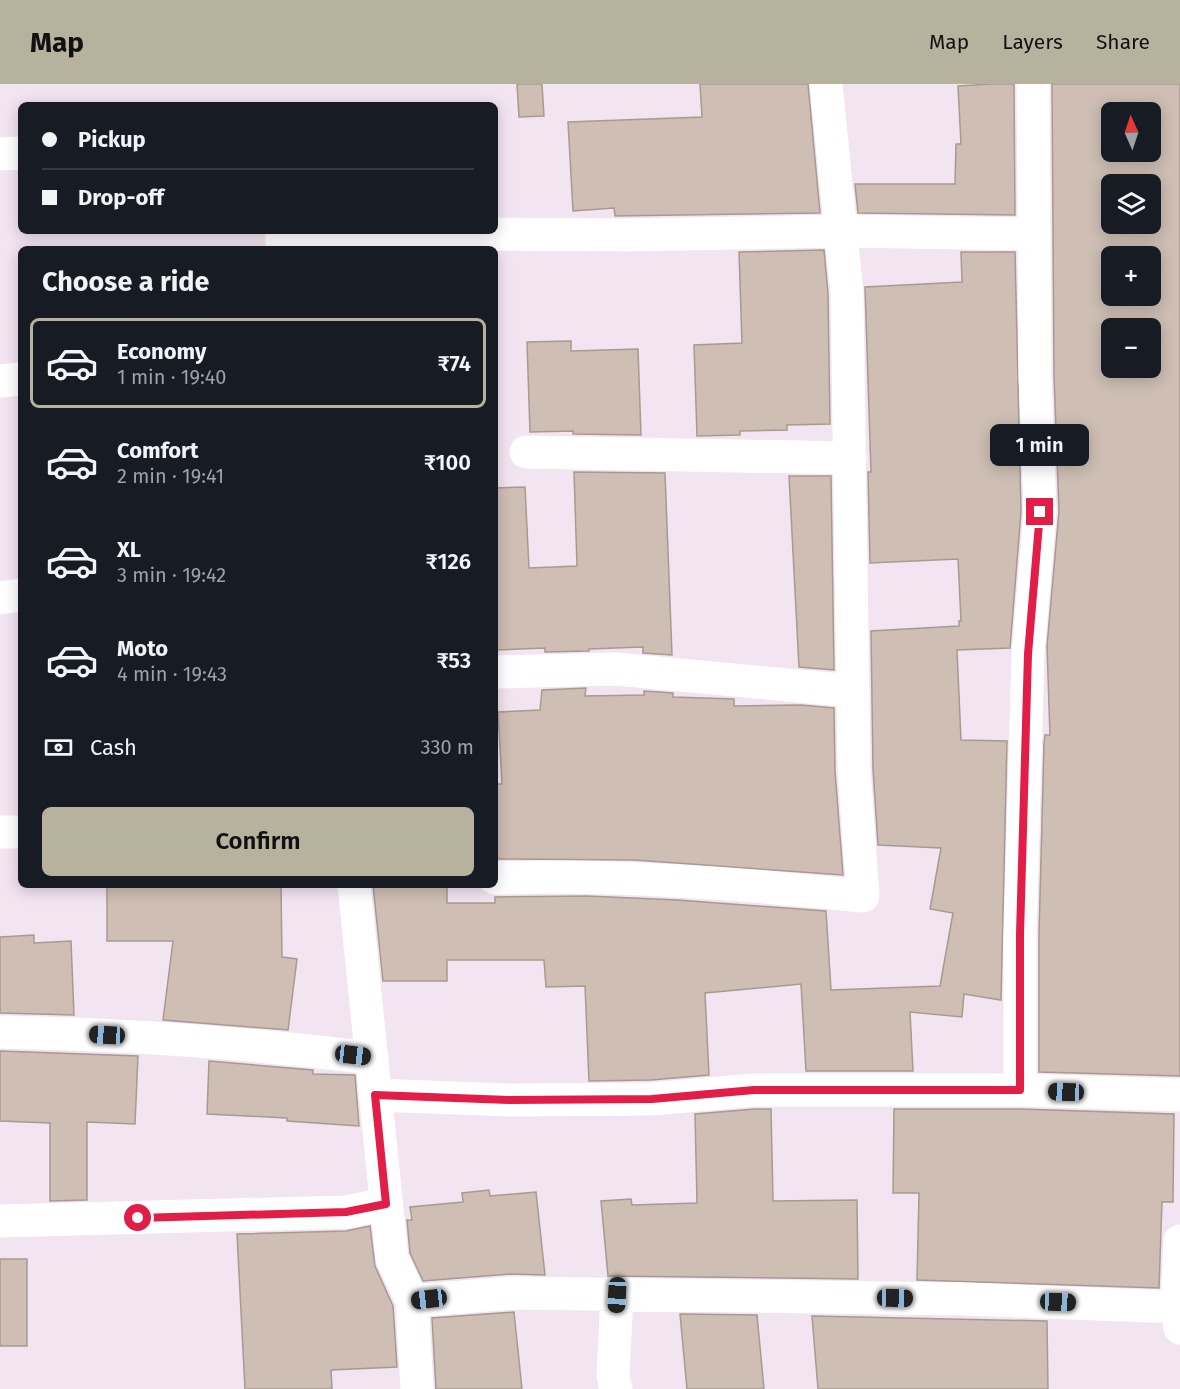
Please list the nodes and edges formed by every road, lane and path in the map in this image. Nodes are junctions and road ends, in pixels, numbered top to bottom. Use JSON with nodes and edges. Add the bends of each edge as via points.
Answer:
{"nodes":[{"id":1,"x":826,"y":84,"type":"edge"},
{"id":2,"x":1034,"y":84,"type":"edge"},
{"id":3,"x":18,"y":153,"type":"edge"},
{"id":4,"x":0,"y":154,"type":"edge"},
{"id":5,"x":841,"y":231,"type":"junction"},
{"id":6,"x":1034,"y":234,"type":"junction"},
{"id":7,"x":282,"y":238,"type":"edge"},
{"id":8,"x":18,"y":379,"type":"edge"},
{"id":9,"x":0,"y":381,"type":"edge"},
{"id":10,"x":526,"y":452,"type":"dead end"},
{"id":11,"x":850,"y":458,"type":"junction"},
{"id":12,"x":18,"y":595,"type":"edge"},
{"id":13,"x":0,"y":598,"type":"edge"},
{"id":14,"x":498,"y":672,"type":"edge"},
{"id":15,"x":853,"y":691,"type":"junction"},
{"id":16,"x":0,"y":832,"type":"edge"},
{"id":17,"x":18,"y":832,"type":"edge"},
{"id":18,"x":498,"y":878,"type":"edge"},
{"id":19,"x":354,"y":888,"type":"edge"},
{"id":20,"x":0,"y":1032,"type":"edge"},
{"id":21,"x":372,"y":1058,"type":"junction"},
{"id":22,"x":1020,"y":1090,"type":"junction"},
{"id":23,"x":375,"y":1095,"type":"junction"},
{"id":24,"x":1180,"y":1095,"type":"edge"},
{"id":25,"x":386,"y":1204,"type":"junction"},
{"id":26,"x":0,"y":1221,"type":"edge"},
{"id":27,"x":1180,"y":1241,"type":"edge"},
{"id":28,"x":617,"y":1295,"type":"junction"},
{"id":29,"x":412,"y":1301,"type":"junction"},
{"id":30,"x":1178,"y":1318,"type":"edge"},
{"id":31,"x":417,"y":1389,"type":"edge"},
{"id":32,"x":615,"y":1389,"type":"edge"}],
"edges":[{"from":1,"to":5,"type":"street"},
{"from":2,"to":6,"type":"street"},
{"from":3,"to":4,"type":"street"},
{"from":5,"to":6,"type":"street"},
{"from":5,"to":7,"type":"street"},
{"from":5,"to":11,"type":"street","via":[[847,293]]},
{"from":6,"to":22,"type":"street","via":[[1040,512],[1028,654]]},
{"from":8,"to":9,"type":"street"},
{"from":10,"to":11,"type":"street"},
{"from":11,"to":15,"type":"street"},
{"from":12,"to":13,"type":"street"},
{"from":14,"to":15,"type":"street","via":[[615,669]]},
{"from":15,"to":18,"type":"street","via":[[863,896],[656,880]]},
{"from":16,"to":17,"type":"street"},
{"from":19,"to":21,"type":"street"},
{"from":20,"to":21,"type":"street","via":[[153,1038]]},
{"from":21,"to":23,"type":"street"},
{"from":22,"to":23,"type":"street","via":[[754,1090],[640,1099]]},
{"from":22,"to":24,"type":"street"},
{"from":23,"to":25,"type":"street"},
{"from":25,"to":26,"type":"street","via":[[346,1212]]},
{"from":25,"to":29,"type":"street","via":[[392,1258]]},
{"from":27,"to":30,"type":"street"},
{"from":28,"to":29,"type":"street","via":[[512,1293]]},
{"from":28,"to":30,"type":"street","via":[[963,1299]]},
{"from":28,"to":32,"type":"street"},
{"from":29,"to":31,"type":"street"}]}
